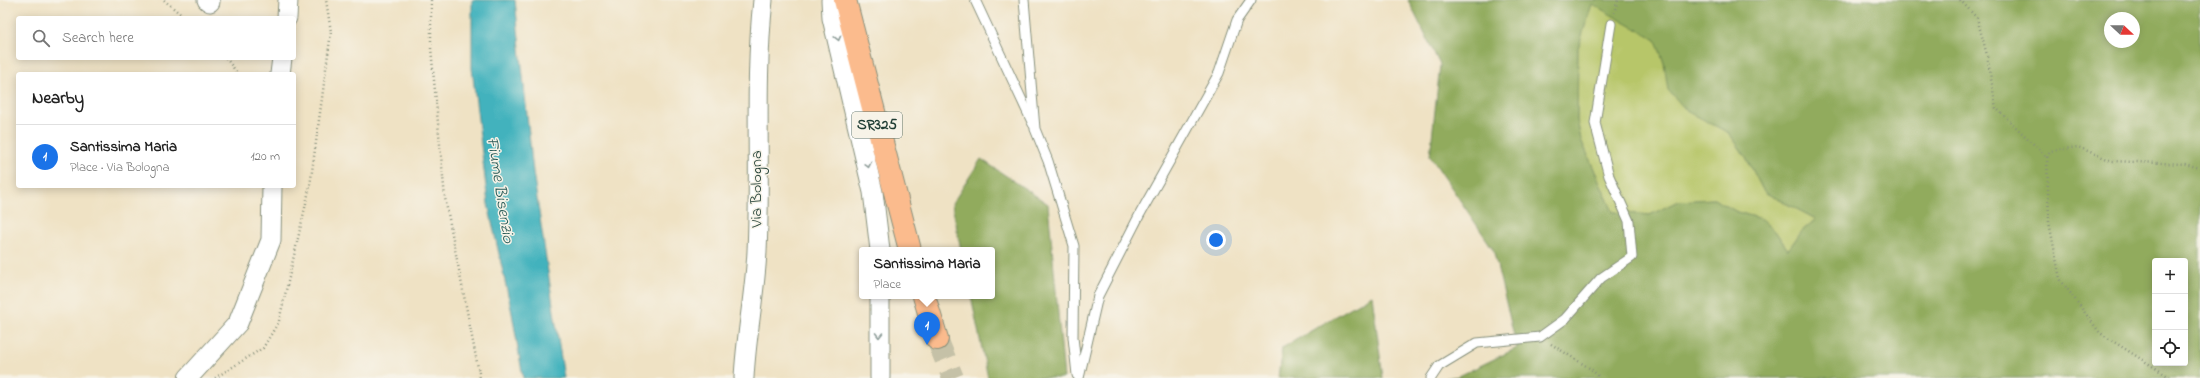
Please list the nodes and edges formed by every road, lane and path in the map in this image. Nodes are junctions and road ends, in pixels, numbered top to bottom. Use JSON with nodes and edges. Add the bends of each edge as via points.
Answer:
{"nodes":[{"id":1,"x":164,"y":0,"type":"edge"},
{"id":2,"x":288,"y":0,"type":"edge"},
{"id":3,"x":326,"y":0,"type":"edge"},
{"id":4,"x":431,"y":0,"type":"edge"},
{"id":5,"x":763,"y":0,"type":"edge"},
{"id":6,"x":831,"y":0,"type":"edge"},
{"id":7,"x":845,"y":0,"type":"edge"},
{"id":8,"x":975,"y":0,"type":"edge"},
{"id":9,"x":1024,"y":0,"type":"edge"},
{"id":10,"x":1251,"y":0,"type":"edge"},
{"id":11,"x":1960,"y":0,"type":"edge"},
{"id":12,"x":183,"y":16,"type":"edge"},
{"id":13,"x":287,"y":16,"type":"edge"},
{"id":14,"x":1611,"y":24,"type":"dead end"},
{"id":15,"x":228,"y":60,"type":"edge"},
{"id":16,"x":282,"y":60,"type":"edge"},
{"id":17,"x":236,"y":72,"type":"edge"},
{"id":18,"x":280,"y":72,"type":"edge"},
{"id":19,"x":1036,"y":129,"type":"junction"},
{"id":20,"x":2047,"y":157,"type":"junction"},
{"id":21,"x":2200,"y":168,"type":"edge"},
{"id":22,"x":272,"y":188,"type":"edge"},
{"id":23,"x":880,"y":247,"type":"edge"},
{"id":24,"x":909,"y":247,"type":"edge"},
{"id":25,"x":880,"y":299,"type":"edge"},
{"id":26,"x":925,"y":299,"type":"edge"},
{"id":27,"x":1540,"y":337,"type":"junction"},
{"id":28,"x":937,"y":339,"type":"tunnel mouth"},
{"id":29,"x":188,"y":378,"type":"edge"},
{"id":30,"x":215,"y":378,"type":"edge"},
{"id":31,"x":480,"y":378,"type":"edge"},
{"id":32,"x":744,"y":378,"type":"edge"},
{"id":33,"x":880,"y":378,"type":"edge"},
{"id":34,"x":1078,"y":378,"type":"edge"},
{"id":35,"x":1431,"y":378,"type":"edge"},
{"id":36,"x":1600,"y":378,"type":"edge"},
{"id":37,"x":2171,"y":378,"type":"edge"}],
"edges":[{"from":1,"to":12,"type":"path"},
{"from":2,"to":13,"type":"street"},
{"from":3,"to":30,"type":"path","via":[[332,32],[310,186],[279,321],[263,348]]},
{"from":4,"to":31,"type":"path","via":[[431,48],[445,198]]},
{"from":5,"to":32,"type":"street","name":"Via Bologna","via":[[756,140],[757,252]]},
{"from":6,"to":23,"type":"street","one_way":true,"via":[[832,18],[873,192]]},
{"from":7,"to":24,"type":"main road","number":"SR325"},
{"from":8,"to":19,"type":"lane"},
{"from":9,"to":19,"type":"lane"},
{"from":10,"to":34,"type":"lane","via":[[1237,20],[1219,73],[1140,214],[1098,296]]},
{"from":11,"to":20,"type":"path","via":[[1977,18],[1987,55],[1996,108]]},
{"from":14,"to":27,"type":"lane","via":[[1595,123],[1610,176],[1629,221],[1632,257],[1601,278],[1564,319]]},
{"from":15,"to":17,"type":"path"},
{"from":16,"to":18,"type":"street"},
{"from":19,"to":34,"type":"lane","via":[[1074,246],[1073,337]]},
{"from":20,"to":21,"type":"path","via":[[2050,150],[2078,147],[2112,161],[2185,164]]},
{"from":20,"to":37,"type":"path","via":[[2049,222],[2060,279],[2100,333]]},
{"from":22,"to":29,"type":"street","via":[[270,240],[238,323]]},
{"from":25,"to":33,"type":"street","one_way":true},
{"from":26,"to":28,"type":"main road"},
{"from":27,"to":35,"type":"lane","via":[[1477,343],[1439,366]]},
{"from":27,"to":36,"type":"path","via":[[1591,369]]}]}
